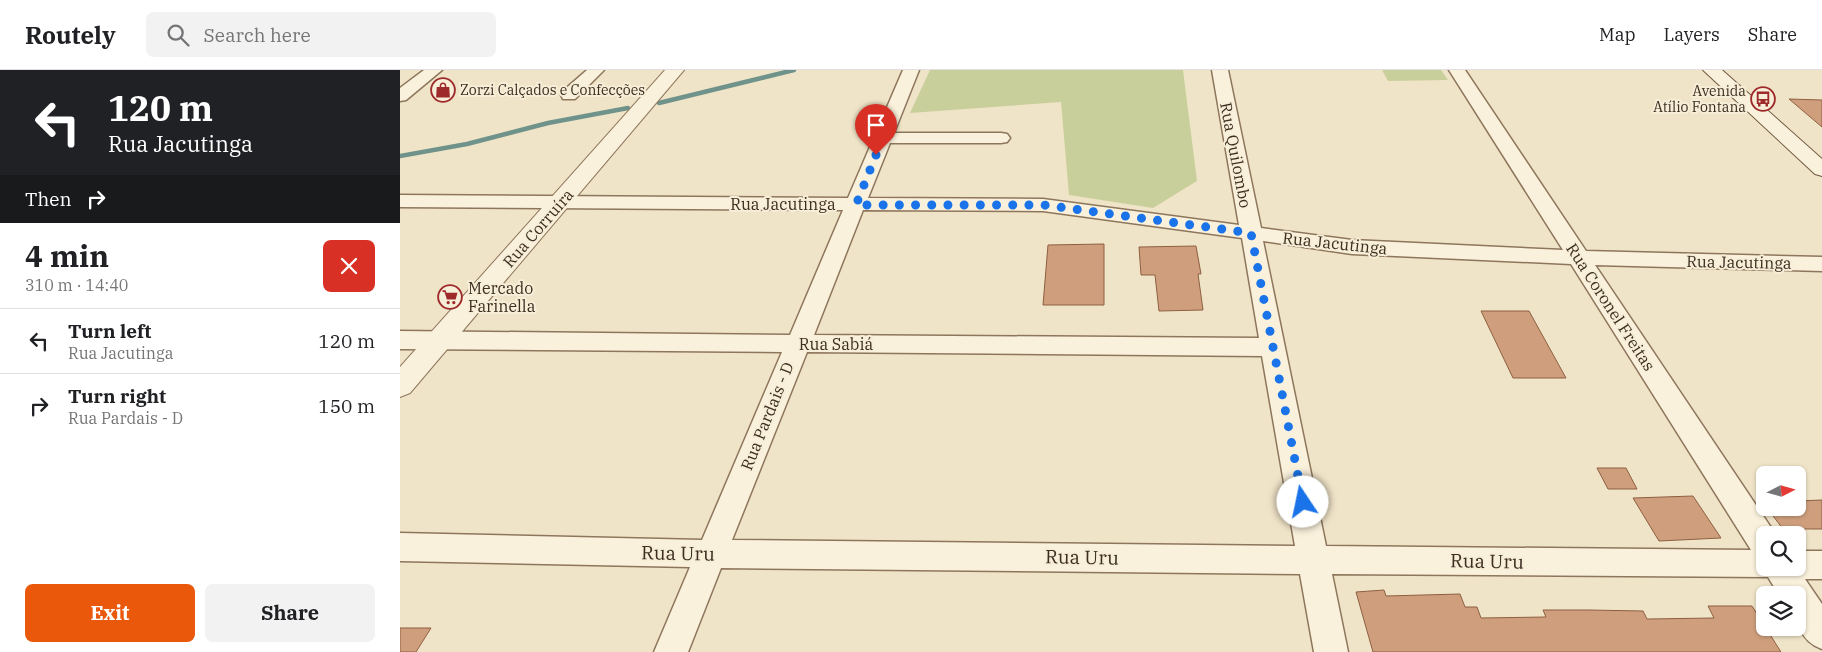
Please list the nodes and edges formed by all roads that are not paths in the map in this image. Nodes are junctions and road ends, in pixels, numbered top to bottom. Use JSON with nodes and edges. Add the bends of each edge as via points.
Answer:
{"nodes":[{"id":1,"x":434,"y":70,"type":"edge"},
{"id":2,"x":596,"y":70,"type":"edge"},
{"id":3,"x":675,"y":70,"type":"edge"},
{"id":4,"x":911,"y":70,"type":"edge"},
{"id":5,"x":1220,"y":70,"type":"edge"},
{"id":6,"x":1457,"y":70,"type":"edge"},
{"id":7,"x":1712,"y":70,"type":"edge"},
{"id":8,"x":1727,"y":70,"type":"edge"},
{"id":9,"x":408,"y":84,"type":"edge"},
{"id":10,"x":569,"y":95,"type":"dead end"},
{"id":11,"x":400,"y":96,"type":"edge"},
{"id":12,"x":883,"y":138,"type":"junction"},
{"id":13,"x":1001,"y":138,"type":"dead end"},
{"id":14,"x":1822,"y":154,"type":"edge"},
{"id":15,"x":1822,"y":170,"type":"edge"},
{"id":16,"x":400,"y":201,"type":"edge"},
{"id":17,"x":560,"y":203,"type":"junction"},
{"id":18,"x":856,"y":205,"type":"junction"},
{"id":19,"x":1251,"y":233,"type":"junction"},
{"id":20,"x":1579,"y":258,"type":"junction"},
{"id":21,"x":1822,"y":264,"type":"edge"},
{"id":22,"x":400,"y":340,"type":"edge"},
{"id":23,"x":440,"y":340,"type":"junction"},
{"id":24,"x":797,"y":344,"type":"junction"},
{"id":25,"x":1273,"y":347,"type":"junction"},
{"id":26,"x":400,"y":386,"type":"edge"},
{"id":27,"x":1756,"y":531,"type":"edge"},
{"id":28,"x":400,"y":546,"type":"edge"},
{"id":29,"x":711,"y":554,"type":"junction"},
{"id":30,"x":1314,"y":560,"type":"junction"},
{"id":31,"x":1756,"y":564,"type":"edge"},
{"id":32,"x":1806,"y":565,"type":"edge"},
{"id":33,"x":1822,"y":565,"type":"edge"},
{"id":34,"x":1785,"y":576,"type":"edge"},
{"id":35,"x":1822,"y":633,"type":"edge"},
{"id":36,"x":671,"y":652,"type":"edge"},
{"id":37,"x":1331,"y":652,"type":"edge"}],
"edges":[{"from":1,"to":9,"type":"street"},
{"from":2,"to":10,"type":"street"},
{"from":3,"to":17,"type":"street","name":"Rua Corruíra"},
{"from":4,"to":12,"type":"street","name":"Rua Pardais - D"},
{"from":5,"to":19,"type":"street","name":"Rua Quilombo"},
{"from":6,"to":20,"type":"street","name":"Rua Coronel Freitas"},
{"from":7,"to":15,"type":"street"},
{"from":8,"to":14,"type":"street"},
{"from":9,"to":11,"type":"street"},
{"from":12,"to":13,"type":"street"},
{"from":12,"to":18,"type":"street","name":"Rua Pardais - D"},
{"from":16,"to":17,"type":"street","name":"Rua Jacutinga"},
{"from":17,"to":18,"type":"street","name":"Rua Jacutinga"},
{"from":17,"to":23,"type":"street","name":"Rua Corruíra"},
{"from":18,"to":19,"type":"street","name":"Rua Jacutinga","via":[[1044,205]]},
{"from":18,"to":24,"type":"street","name":"Rua Pardais - D"},
{"from":19,"to":20,"type":"street","name":"Rua Jacutinga","via":[[1352,247]]},
{"from":19,"to":25,"type":"street","name":"Rua Quilombo"},
{"from":20,"to":21,"type":"street","name":"Rua Jacutinga"},
{"from":20,"to":27,"type":"street","name":"Rua Coronel Freitas"},
{"from":22,"to":23,"type":"street","name":"Rua Sabiá"},
{"from":23,"to":24,"type":"street","name":"Rua Sabiá"},
{"from":23,"to":26,"type":"street","name":"Rua Corruíra"},
{"from":24,"to":25,"type":"street","name":"Rua Sabiá"},
{"from":24,"to":29,"type":"street","name":"Rua Pardais - D"},
{"from":25,"to":30,"type":"street","name":"Rua Quilombo"},
{"from":28,"to":29,"type":"street","name":"Rua Uru"},
{"from":29,"to":30,"type":"street","name":"Rua Uru"},
{"from":29,"to":36,"type":"street","name":"Rua Pardais - D"},
{"from":30,"to":31,"type":"street","name":"Rua Uru"},
{"from":30,"to":37,"type":"street","name":"Rua Quilombo"},
{"from":32,"to":33,"type":"street"},
{"from":34,"to":35,"type":"street"}]}
